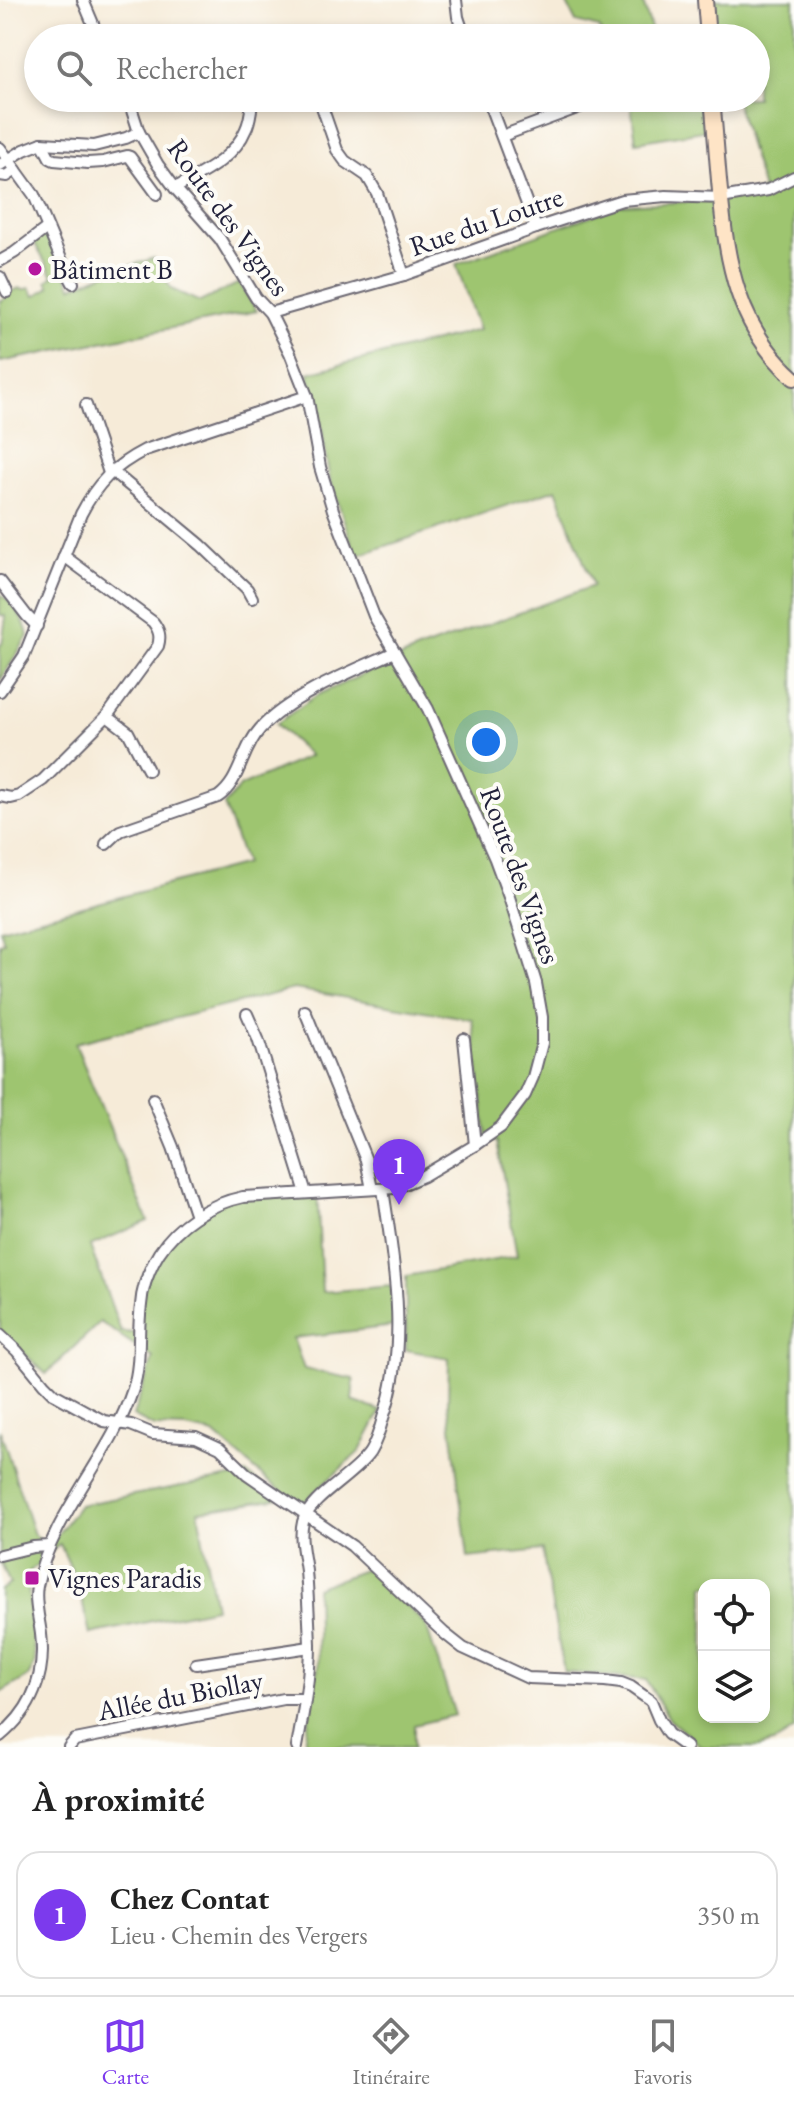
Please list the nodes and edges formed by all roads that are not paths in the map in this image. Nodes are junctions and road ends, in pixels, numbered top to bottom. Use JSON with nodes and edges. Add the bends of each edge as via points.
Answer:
{"nodes":[{"id":1,"x":83,"y":0,"type":"edge"},
{"id":2,"x":456,"y":0,"type":"edge"},
{"id":3,"x":705,"y":0,"type":"edge"},
{"id":4,"x":93,"y":24,"type":"edge"},
{"id":5,"x":460,"y":24,"type":"edge"},
{"id":6,"x":707,"y":24,"type":"edge"},
{"id":7,"x":133,"y":112,"type":"edge"},
{"id":8,"x":251,"y":112,"type":"edge"},
{"id":9,"x":324,"y":112,"type":"edge"},
{"id":10,"x":493,"y":112,"type":"edge"},
{"id":11,"x":566,"y":112,"type":"edge"},
{"id":12,"x":713,"y":112,"type":"edge"},
{"id":13,"x":139,"y":132,"type":"junction"},
{"id":14,"x":502,"y":136,"type":"junction"},
{"id":15,"x":42,"y":143,"type":"junction"},
{"id":16,"x":0,"y":148,"type":"edge"},
{"id":17,"x":4,"y":162,"type":"edge"},
{"id":18,"x":16,"y":170,"type":"junction"},
{"id":19,"x":0,"y":175,"type":"edge"},
{"id":20,"x":794,"y":177,"type":"edge"},
{"id":21,"x":175,"y":188,"type":"junction"},
{"id":22,"x":157,"y":194,"type":"dead end"},
{"id":23,"x":721,"y":198,"type":"junction"},
{"id":24,"x":47,"y":228,"type":"junction"},
{"id":25,"x":536,"y":228,"type":"junction"},
{"id":26,"x":0,"y":261,"type":"edge"},
{"id":27,"x":404,"y":275,"type":"junction"},
{"id":28,"x":0,"y":277,"type":"edge"},
{"id":29,"x":73,"y":283,"type":"dead end"},
{"id":30,"x":7,"y":292,"type":"dead end"},
{"id":31,"x":270,"y":313,"type":"junction"},
{"id":32,"x":794,"y":378,"type":"edge"},
{"id":33,"x":307,"y":396,"type":"junction"},
{"id":34,"x":86,"y":405,"type":"dead end"},
{"id":35,"x":110,"y":472,"type":"junction"},
{"id":36,"x":64,"y":556,"type":"junction"},
{"id":37,"x":1,"y":584,"type":"edge"},
{"id":38,"x":252,"y":598,"type":"dead end"},
{"id":39,"x":37,"y":626,"type":"junction"},
{"id":40,"x":395,"y":652,"type":"junction"},
{"id":41,"x":0,"y":691,"type":"edge"},
{"id":42,"x":107,"y":716,"type":"junction"},
{"id":43,"x":148,"y":770,"type":"dead end"},
{"id":44,"x":0,"y":796,"type":"edge"},
{"id":45,"x":106,"y":844,"type":"dead end"},
{"id":46,"x":305,"y":1011,"type":"dead end"},
{"id":47,"x":247,"y":1014,"type":"dead end"},
{"id":48,"x":464,"y":1039,"type":"dead end"},
{"id":49,"x":153,"y":1099,"type":"dead end"},
{"id":50,"x":475,"y":1145,"type":"junction"},
{"id":51,"x":378,"y":1189,"type":"junction"},
{"id":52,"x":306,"y":1193,"type":"junction"},
{"id":53,"x":196,"y":1216,"type":"junction"},
{"id":54,"x":0,"y":1335,"type":"edge"},
{"id":55,"x":121,"y":1422,"type":"junction"},
{"id":56,"x":306,"y":1514,"type":"junction"},
{"id":57,"x":49,"y":1546,"type":"junction"},
{"id":58,"x":0,"y":1555,"type":"edge"},
{"id":59,"x":310,"y":1647,"type":"junction"},
{"id":60,"x":196,"y":1664,"type":"dead end"},
{"id":61,"x":304,"y":1699,"type":"junction"},
{"id":62,"x":0,"y":1736,"type":"edge"},
{"id":63,"x":69,"y":1747,"type":"edge"},
{"id":64,"x":297,"y":1747,"type":"edge"},
{"id":65,"x":686,"y":1747,"type":"edge"}],
"edges":[{"from":1,"to":4,"type":"street"},
{"from":2,"to":5,"type":"street"},
{"from":3,"to":6,"type":"main road"},
{"from":7,"to":13,"type":"street","name":"Route des Vignes"},
{"from":8,"to":21,"type":"street","via":[[230,153]]},
{"from":9,"to":27,"type":"street","via":[[337,150],[367,176],[377,193]]},
{"from":10,"to":14,"type":"street"},
{"from":11,"to":14,"type":"street"},
{"from":12,"to":23,"type":"main road"},
{"from":13,"to":15,"type":"street","via":[[94,146]]},
{"from":13,"to":21,"type":"street","name":"Route des Vignes"},
{"from":14,"to":25,"type":"street"},
{"from":15,"to":17,"type":"street"},
{"from":15,"to":22,"type":"street","via":[[54,160],[88,163],[130,157]]},
{"from":16,"to":17,"type":"street"},
{"from":17,"to":18,"type":"street"},
{"from":18,"to":19,"type":"street"},
{"from":18,"to":24,"type":"street","via":[[34,195]]},
{"from":20,"to":23,"type":"street","name":"Rue du Loutre","via":[[768,190]]},
{"from":21,"to":31,"type":"street","name":"Route des Vignes","via":[[220,239]]},
{"from":23,"to":25,"type":"street","name":"Rue du Loutre","via":[[622,200]]},
{"from":23,"to":32,"type":"main road","via":[[734,284],[759,336]]},
{"from":24,"to":26,"type":"street"},
{"from":24,"to":29,"type":"street"},
{"from":25,"to":27,"type":"street","name":"Rue du Loutre"},
{"from":27,"to":31,"type":"street","name":"Rue du Loutre"},
{"from":28,"to":30,"type":"street"},
{"from":31,"to":33,"type":"street","name":"Route des Vignes"},
{"from":33,"to":35,"type":"street","via":[[161,444]]},
{"from":33,"to":40,"type":"street","name":"Route des Vignes","via":[[333,510],[374,616]]},
{"from":34,"to":35,"type":"street"},
{"from":35,"to":36,"type":"street","via":[[88,502]]},
{"from":35,"to":38,"type":"street","via":[[201,545]]},
{"from":36,"to":39,"type":"street"},
{"from":36,"to":42,"type":"street","via":[[158,628],[158,646]]},
{"from":37,"to":39,"type":"street"},
{"from":39,"to":41,"type":"street"},
{"from":40,"to":45,"type":"street","via":[[314,690],[263,726],[250,741],[233,783],[218,797],[120,831]]},
{"from":40,"to":50,"type":"street","name":"Route des Vignes","via":[[428,709],[495,859],[542,1017],[542,1043],[525,1095],[501,1127]]},
{"from":42,"to":43,"type":"street","via":[[128,732]]},
{"from":42,"to":44,"type":"street","via":[[37,784],[19,796]]},
{"from":46,"to":51,"type":"street"},
{"from":47,"to":52,"type":"street"},
{"from":48,"to":50,"type":"street"},
{"from":49,"to":53,"type":"street"},
{"from":50,"to":51,"type":"street","name":"Route des Vignes","via":[[407,1184]]},
{"from":51,"to":52,"type":"street","name":"Route des Vignes"},
{"from":51,"to":56,"type":"street","via":[[399,1305],[387,1408],[370,1452]]},
{"from":52,"to":53,"type":"street","name":"Route des Vignes","via":[[243,1197]]},
{"from":53,"to":55,"type":"street","name":"Route des Vignes","via":[[168,1240],[147,1279],[139,1369]]},
{"from":54,"to":55,"type":"street","via":[[54,1394],[104,1421]]},
{"from":55,"to":56,"type":"street","via":[[153,1434],[209,1441]]},
{"from":55,"to":57,"type":"street","name":"Route des Vignes"},
{"from":56,"to":59,"type":"street","via":[[302,1539]]},
{"from":56,"to":65,"type":"street","via":[[352,1546],[463,1648],[528,1678],[631,1687],[651,1701],[668,1734]]},
{"from":57,"to":58,"type":"street"},
{"from":57,"to":62,"type":"street","name":"Route des Vignes","via":[[36,1597],[42,1645],[39,1680],[22,1714]]},
{"from":59,"to":60,"type":"street"},
{"from":59,"to":61,"type":"street"},
{"from":61,"to":63,"type":"street","name":"Allée du Biollay","via":[[112,1732],[75,1740]]},
{"from":61,"to":64,"type":"street"}]}
